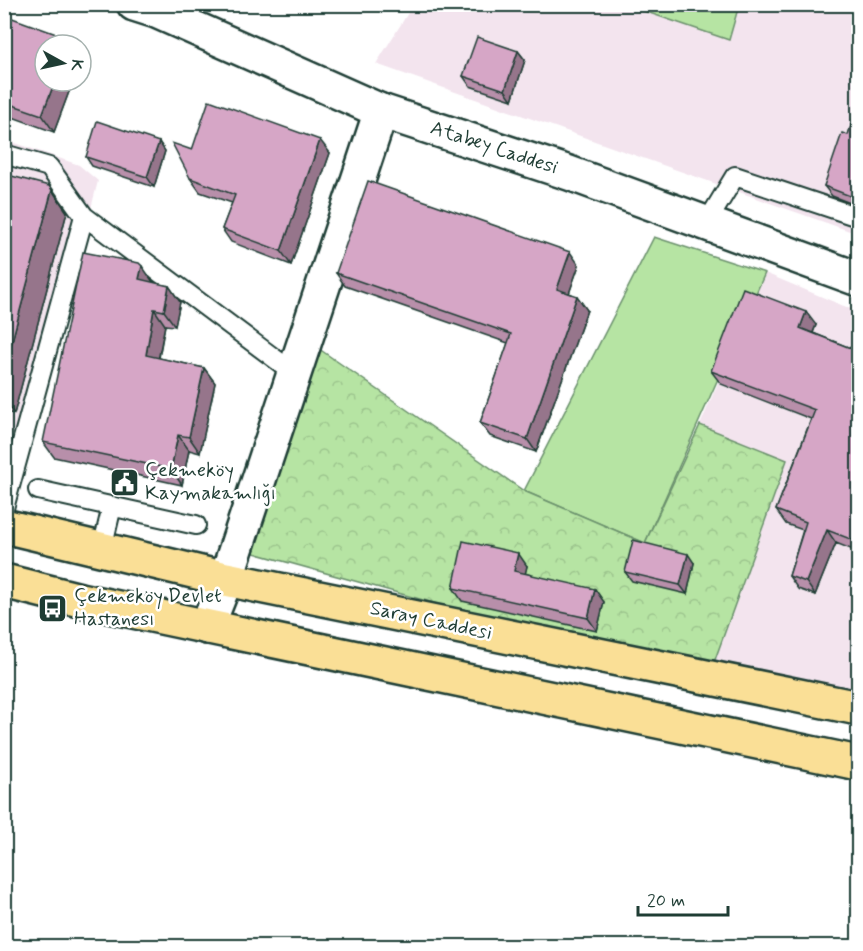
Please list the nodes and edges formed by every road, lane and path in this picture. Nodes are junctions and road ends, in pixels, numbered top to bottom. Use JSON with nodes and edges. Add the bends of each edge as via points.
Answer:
{"nodes":[{"id":1,"x":134,"y":4,"type":"edge"},
{"id":2,"x":381,"y":111,"type":"junction"},
{"id":3,"x":4,"y":154,"type":"edge"},
{"id":4,"x":84,"y":216,"type":"junction"},
{"id":5,"x":858,"y":217,"type":"edge"},
{"id":6,"x":706,"y":224,"type":"junction"},
{"id":7,"x":858,"y":279,"type":"edge"},
{"id":8,"x":294,"y":373,"type":"junction"},
{"id":9,"x":12,"y":452,"type":"edge"},
{"id":10,"x":38,"y":490,"type":"dead end"},
{"id":11,"x":112,"y":506,"type":"junction"},
{"id":12,"x":4,"y":508,"type":"edge"},
{"id":13,"x":196,"y":525,"type":"dead end"},
{"id":14,"x":4,"y":526,"type":"edge"},
{"id":15,"x":102,"y":549,"type":"junction"},
{"id":16,"x":226,"y":579,"type":"junction"},
{"id":17,"x":4,"y":581,"type":"edge"},
{"id":18,"x":207,"y":627,"type":"junction"},
{"id":19,"x":858,"y":708,"type":"edge"},
{"id":20,"x":858,"y":763,"type":"edge"}],
"edges":[{"from":1,"to":2,"type":"main road","name":"Atabey Caddesi"},
{"from":2,"to":6,"type":"main road","name":"Atabey Caddesi","via":[[569,173]]},
{"from":2,"to":8,"type":"main road"},
{"from":3,"to":4,"type":"lane","via":[[49,167]]},
{"from":4,"to":8,"type":"lane"},
{"from":4,"to":9,"type":"lane"},
{"from":5,"to":6,"type":"lane","via":[[735,176]]},
{"from":6,"to":7,"type":"main road","name":"Atabey Caddesi"},
{"from":8,"to":16,"type":"main road"},
{"from":9,"to":12,"type":"lane"},
{"from":10,"to":11,"type":"lane"},
{"from":11,"to":13,"type":"lane"},
{"from":11,"to":15,"type":"lane"},
{"from":14,"to":15,"type":"main road","name":"Saray Caddesi"},
{"from":15,"to":16,"type":"main road","name":"Saray Caddesi"},
{"from":16,"to":18,"type":"main road"},
{"from":16,"to":19,"type":"main road","name":"Saray Caddesi"},
{"from":17,"to":18,"type":"main road"},
{"from":18,"to":20,"type":"main road"}]}
